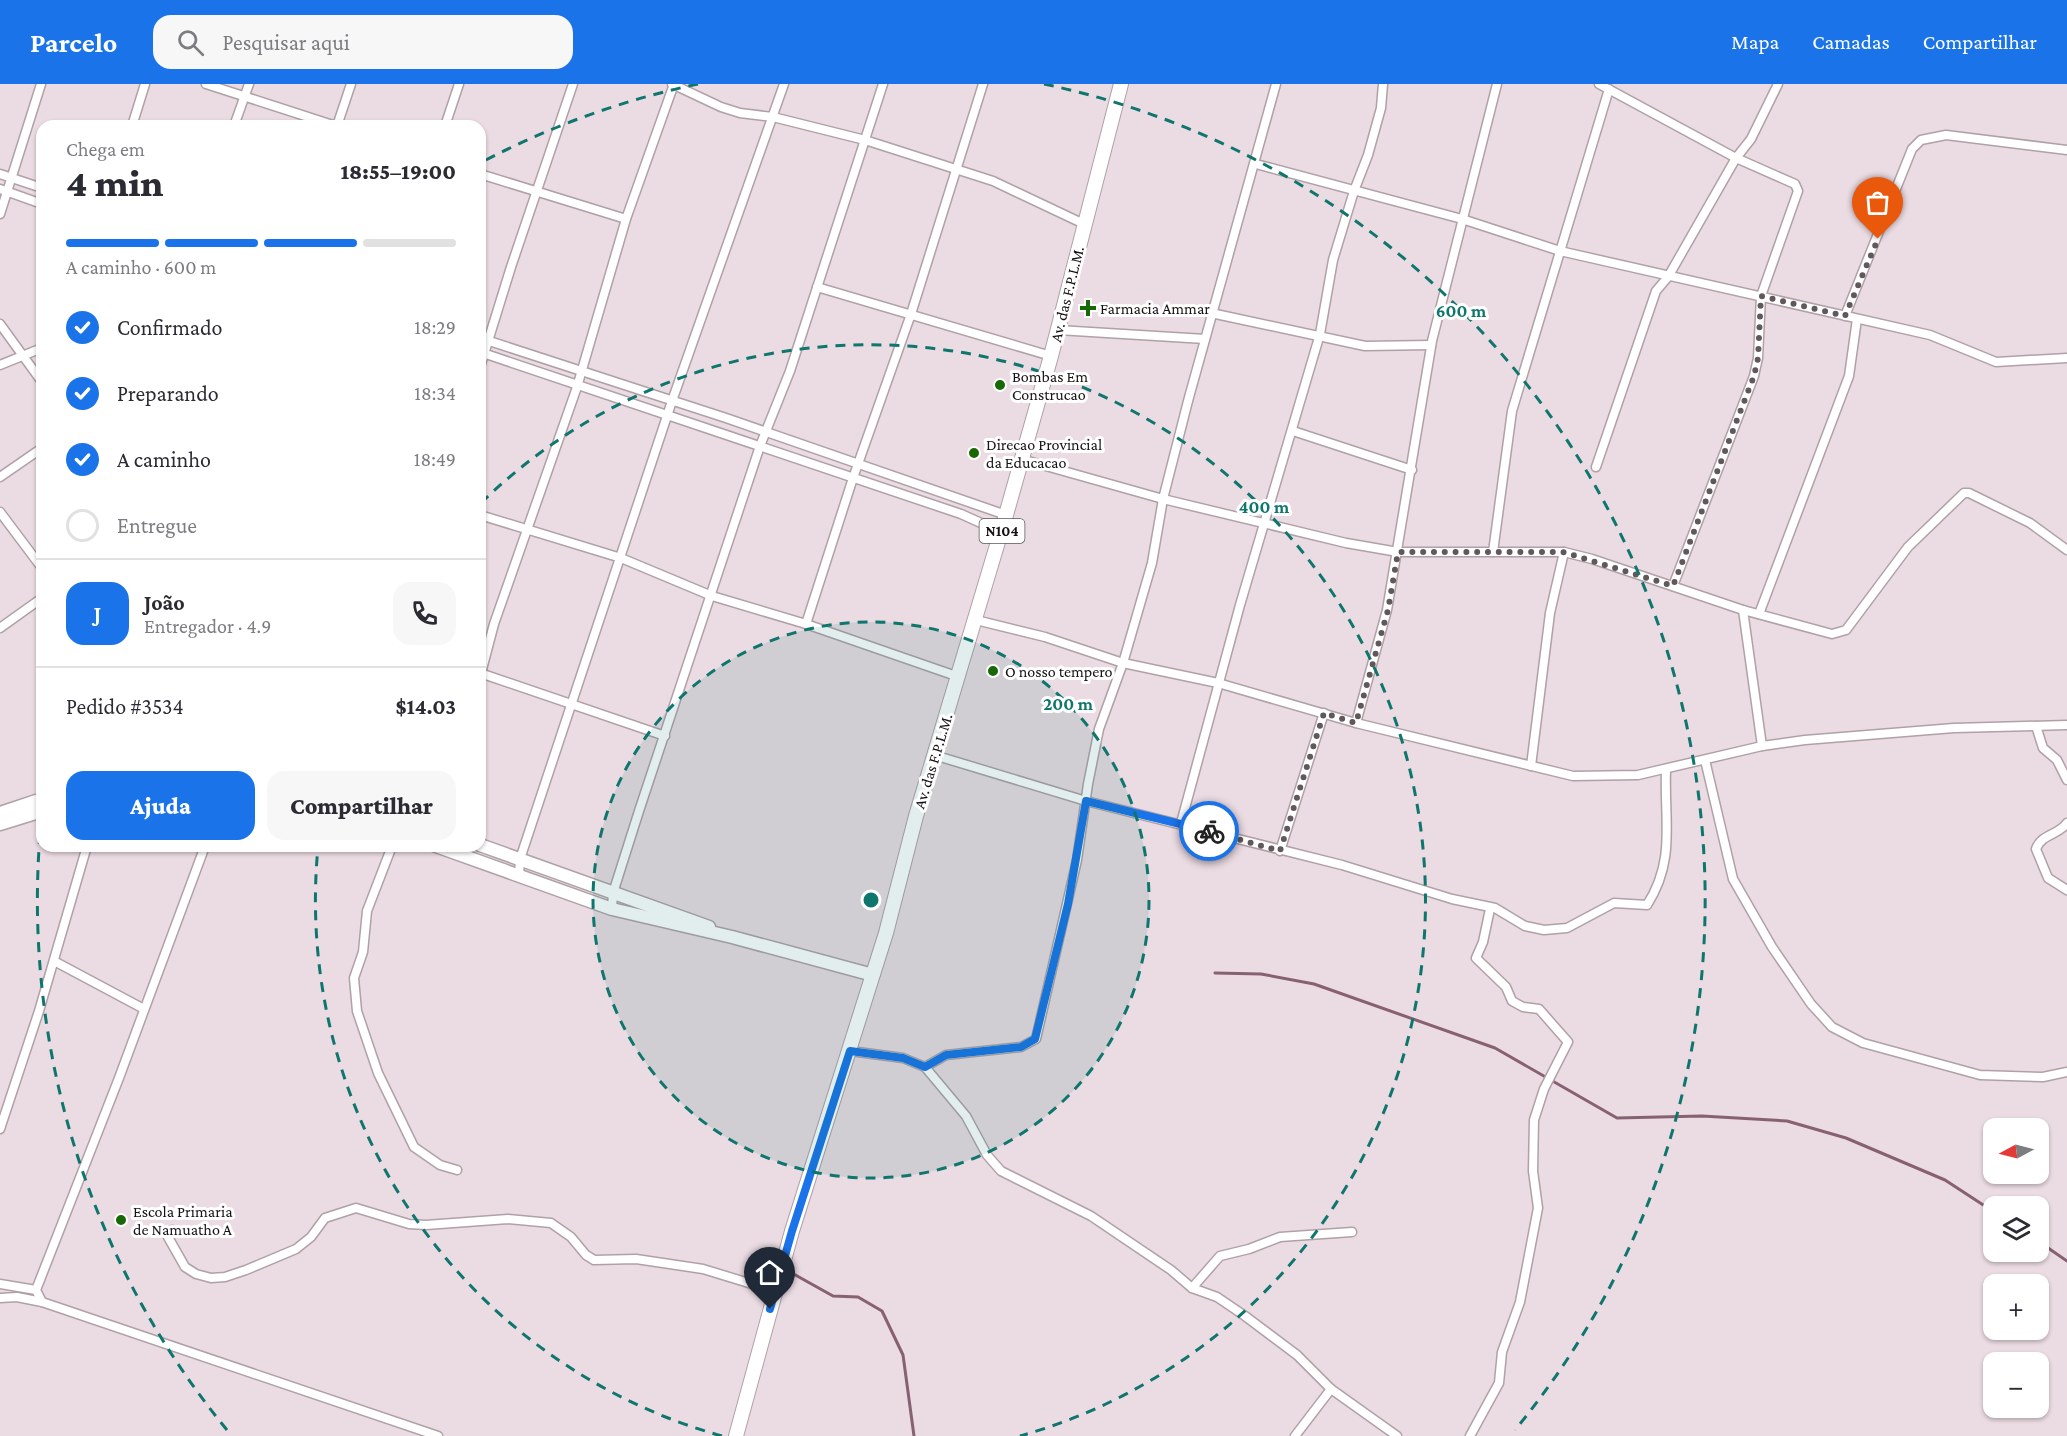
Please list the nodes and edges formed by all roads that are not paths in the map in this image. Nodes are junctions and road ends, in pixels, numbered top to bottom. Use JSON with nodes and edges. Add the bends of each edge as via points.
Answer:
{"nodes":[{"id":1,"x":41,"y":84,"type":"edge"},
{"id":2,"x":145,"y":84,"type":"edge"},
{"id":3,"x":206,"y":84,"type":"edge"},
{"id":4,"x":249,"y":84,"type":"edge"},
{"id":5,"x":351,"y":84,"type":"edge"},
{"id":6,"x":459,"y":84,"type":"edge"},
{"id":7,"x":573,"y":84,"type":"edge"},
{"id":8,"x":674,"y":84,"type":"edge"},
{"id":9,"x":784,"y":84,"type":"edge"},
{"id":10,"x":883,"y":84,"type":"edge"},
{"id":11,"x":983,"y":84,"type":"edge"},
{"id":12,"x":1121,"y":84,"type":"edge"},
{"id":13,"x":1276,"y":84,"type":"edge"},
{"id":14,"x":1383,"y":84,"type":"edge"},
{"id":15,"x":1497,"y":84,"type":"edge"},
{"id":16,"x":1599,"y":84,"type":"edge"},
{"id":17,"x":1778,"y":84,"type":"edge"},
{"id":18,"x":1609,"y":89,"type":"junction"},
{"id":19,"x":244,"y":97,"type":"junction"},
{"id":20,"x":773,"y":117,"type":"junction"},
{"id":21,"x":134,"y":120,"type":"edge"},
{"id":22,"x":236,"y":120,"type":"edge"},
{"id":23,"x":317,"y":120,"type":"edge"},
{"id":24,"x":338,"y":120,"type":"edge"},
{"id":25,"x":447,"y":120,"type":"edge"},
{"id":26,"x":865,"y":140,"type":"junction"},
{"id":27,"x":2067,"y":150,"type":"edge"},
{"id":28,"x":1736,"y":158,"type":"junction"},
{"id":29,"x":1256,"y":164,"type":"junction"},
{"id":30,"x":956,"y":168,"type":"junction"},
{"id":31,"x":0,"y":174,"type":"edge"},
{"id":32,"x":486,"y":176,"type":"edge"},
{"id":33,"x":12,"y":178,"type":"junction"},
{"id":34,"x":36,"y":186,"type":"edge"},
{"id":35,"x":4,"y":190,"type":"edge"},
{"id":36,"x":536,"y":191,"type":"junction"},
{"id":37,"x":1354,"y":191,"type":"junction"},
{"id":38,"x":36,"y":202,"type":"edge"},
{"id":39,"x":0,"y":214,"type":"edge"},
{"id":40,"x":626,"y":219,"type":"junction"},
{"id":41,"x":1462,"y":219,"type":"junction"},
{"id":42,"x":1084,"y":225,"type":"junction"},
{"id":43,"x":1560,"y":251,"type":"junction"},
{"id":44,"x":1668,"y":277,"type":"junction"},
{"id":45,"x":817,"y":287,"type":"junction"},
{"id":46,"x":1761,"y":296,"type":"junction"},
{"id":47,"x":1211,"y":313,"type":"junction"},
{"id":48,"x":911,"y":314,"type":"junction"},
{"id":49,"x":1845,"y":316,"type":"junction"},
{"id":50,"x":1857,"y":319,"type":"junction"},
{"id":51,"x":0,"y":324,"type":"edge"},
{"id":52,"x":1058,"y":330,"type":"junction"},
{"id":53,"x":486,"y":333,"type":"edge"},
{"id":54,"x":1320,"y":334,"type":"junction"},
{"id":55,"x":1205,"y":339,"type":"junction"},
{"id":56,"x":486,"y":340,"type":"edge"},
{"id":57,"x":1431,"y":345,"type":"junction"},
{"id":58,"x":36,"y":351,"type":"edge"},
{"id":59,"x":486,"y":354,"type":"edge"},
{"id":60,"x":25,"y":356,"type":"junction"},
{"id":61,"x":1051,"y":356,"type":"junction"},
{"id":62,"x":2067,"y":358,"type":"edge"},
{"id":63,"x":0,"y":365,"type":"edge"},
{"id":64,"x":581,"y":371,"type":"junction"},
{"id":65,"x":36,"y":373,"type":"edge"},
{"id":66,"x":577,"y":387,"type":"junction"},
{"id":67,"x":672,"y":400,"type":"junction"},
{"id":68,"x":668,"y":416,"type":"junction"},
{"id":69,"x":766,"y":431,"type":"junction"},
{"id":70,"x":1293,"y":431,"type":"junction"},
{"id":71,"x":760,"y":446,"type":"junction"},
{"id":72,"x":36,"y":452,"type":"edge"},
{"id":73,"x":1021,"y":459,"type":"junction"},
{"id":74,"x":859,"y":464,"type":"junction"},
{"id":75,"x":1596,"y":467,"type":"dead end"},
{"id":76,"x":1412,"y":470,"type":"junction"},
{"id":77,"x":0,"y":477,"type":"edge"},
{"id":78,"x":853,"y":478,"type":"junction"},
{"id":79,"x":1163,"y":499,"type":"junction"},
{"id":80,"x":0,"y":512,"type":"edge"},
{"id":81,"x":1006,"y":515,"type":"junction"},
{"id":82,"x":486,"y":517,"type":"edge"},
{"id":83,"x":1263,"y":523,"type":"junction"},
{"id":84,"x":528,"y":531,"type":"junction"},
{"id":85,"x":1001,"y":532,"type":"junction"},
{"id":86,"x":2067,"y":550,"type":"edge"},
{"id":87,"x":1398,"y":552,"type":"junction"},
{"id":88,"x":1493,"y":552,"type":"junction"},
{"id":89,"x":1563,"y":552,"type":"junction"},
{"id":90,"x":621,"y":558,"type":"junction"},
{"id":91,"x":36,"y":560,"type":"edge"},
{"id":92,"x":1673,"y":586,"type":"junction"},
{"id":93,"x":712,"y":596,"type":"junction"},
{"id":94,"x":36,"y":602,"type":"edge"},
{"id":95,"x":1743,"y":610,"type":"junction"},
{"id":96,"x":1759,"y":614,"type":"junction"},
{"id":97,"x":976,"y":620,"type":"junction"},
{"id":98,"x":806,"y":624,"type":"junction"},
{"id":99,"x":0,"y":628,"type":"edge"},
{"id":100,"x":486,"y":653,"type":"edge"},
{"id":101,"x":1123,"y":663,"type":"junction"},
{"id":102,"x":486,"y":677,"type":"edge"},
{"id":103,"x":959,"y":677,"type":"junction"},
{"id":104,"x":1218,"y":683,"type":"junction"},
{"id":105,"x":572,"y":704,"type":"junction"},
{"id":106,"x":1324,"y":713,"type":"junction"},
{"id":107,"x":1356,"y":723,"type":"junction"},
{"id":108,"x":2067,"y":725,"type":"edge"},
{"id":109,"x":2036,"y":726,"type":"junction"},
{"id":110,"x":665,"y":736,"type":"junction"},
{"id":111,"x":1762,"y":746,"type":"junction"},
{"id":112,"x":934,"y":755,"type":"junction"},
{"id":113,"x":2067,"y":757,"type":"edge"},
{"id":114,"x":1705,"y":760,"type":"junction"},
{"id":115,"x":1532,"y":766,"type":"junction"},
{"id":116,"x":2059,"y":766,"type":"junction"},
{"id":117,"x":1666,"y":770,"type":"junction"},
{"id":118,"x":2067,"y":780,"type":"edge"},
{"id":119,"x":36,"y":801,"type":"edge"},
{"id":120,"x":1086,"y":801,"type":"junction"},
{"id":121,"x":0,"y":813,"type":"edge"},
{"id":122,"x":36,"y":813,"type":"edge"},
{"id":123,"x":1181,"y":823,"type":"junction"},
{"id":124,"x":2067,"y":823,"type":"edge"},
{"id":125,"x":0,"y":824,"type":"edge"},
{"id":126,"x":486,"y":847,"type":"edge"},
{"id":127,"x":1280,"y":851,"type":"junction"},
{"id":128,"x":85,"y":852,"type":"edge"},
{"id":129,"x":203,"y":852,"type":"edge"},
{"id":130,"x":390,"y":852,"type":"edge"},
{"id":131,"x":453,"y":852,"type":"edge"},
{"id":132,"x":520,"y":859,"type":"junction"},
{"id":133,"x":519,"y":876,"type":"junction"},
{"id":134,"x":2067,"y":890,"type":"edge"},
{"id":135,"x":613,"y":893,"type":"junction"},
{"id":136,"x":612,"y":909,"type":"junction"},
{"id":137,"x":1490,"y":909,"type":"junction"},
{"id":138,"x":732,"y":937,"type":"junction"},
{"id":139,"x":54,"y":961,"type":"junction"},
{"id":140,"x":873,"y":975,"type":"junction"},
{"id":141,"x":144,"y":1009,"type":"junction"},
{"id":142,"x":850,"y":1051,"type":"junction"},
{"id":143,"x":925,"y":1067,"type":"junction"},
{"id":144,"x":2067,"y":1072,"type":"edge"},
{"id":145,"x":0,"y":1129,"type":"edge"},
{"id":146,"x":457,"y":1170,"type":"dead end"},
{"id":147,"x":172,"y":1230,"type":"dead end"},
{"id":148,"x":1352,"y":1232,"type":"dead end"},
{"id":149,"x":0,"y":1284,"type":"edge"},
{"id":150,"x":1192,"y":1288,"type":"junction"},
{"id":151,"x":36,"y":1290,"type":"junction"},
{"id":152,"x":775,"y":1291,"type":"junction"},
{"id":153,"x":0,"y":1298,"type":"edge"},
{"id":154,"x":42,"y":1302,"type":"junction"},
{"id":155,"x":1331,"y":1389,"type":"junction"},
{"id":156,"x":438,"y":1436,"type":"edge"},
{"id":157,"x":735,"y":1436,"type":"edge"},
{"id":158,"x":1295,"y":1436,"type":"edge"},
{"id":159,"x":1397,"y":1436,"type":"edge"},
{"id":160,"x":1470,"y":1436,"type":"edge"}],
"edges":[{"from":1,"to":33,"type":"street"},
{"from":2,"to":21,"type":"street"},
{"from":3,"to":19,"type":"street"},
{"from":4,"to":19,"type":"street"},
{"from":5,"to":24,"type":"street"},
{"from":6,"to":25,"type":"street"},
{"from":7,"to":36,"type":"street"},
{"from":8,"to":20,"type":"street","via":[[721,108]]},
{"from":8,"to":40,"type":"street"},
{"from":9,"to":20,"type":"street"},
{"from":10,"to":26,"type":"street"},
{"from":11,"to":30,"type":"street"},
{"from":12,"to":42,"type":"main road","name":"Av. das F.P.L.M.","number":"N104"},
{"from":13,"to":29,"type":"street"},
{"from":14,"to":37,"type":"street","via":[[1381,108]]},
{"from":15,"to":41,"type":"street"},
{"from":16,"to":18,"type":"street"},
{"from":17,"to":28,"type":"street","via":[[1752,139]]},
{"from":18,"to":28,"type":"street"},
{"from":18,"to":43,"type":"street"},
{"from":19,"to":22,"type":"street"},
{"from":19,"to":23,"type":"street"},
{"from":20,"to":26,"type":"street"},
{"from":20,"to":67,"type":"street"},
{"from":26,"to":30,"type":"street"},
{"from":26,"to":45,"type":"street"},
{"from":27,"to":49,"type":"street","via":[[1946,135],[1921,140],[1912,149]]},
{"from":28,"to":44,"type":"street"},
{"from":28,"to":46,"type":"street","via":[[1795,184],[1798,191]]},
{"from":29,"to":37,"type":"street"},
{"from":29,"to":47,"type":"street"},
{"from":30,"to":42,"type":"street","via":[[1004,185]]},
{"from":30,"to":48,"type":"street"},
{"from":31,"to":33,"type":"street"},
{"from":32,"to":36,"type":"street"},
{"from":33,"to":34,"type":"street"},
{"from":33,"to":35,"type":"street"},
{"from":35,"to":38,"type":"street"},
{"from":35,"to":39,"type":"street"},
{"from":36,"to":40,"type":"street"},
{"from":36,"to":53,"type":"street"},
{"from":37,"to":41,"type":"street"},
{"from":37,"to":54,"type":"street","via":[[1333,260]]},
{"from":40,"to":64,"type":"street"},
{"from":41,"to":43,"type":"street"},
{"from":41,"to":57,"type":"street"},
{"from":42,"to":52,"type":"main road","name":"Av. das F.P.L.M.","number":"N104"},
{"from":43,"to":44,"type":"street"},
{"from":43,"to":88,"type":"street","via":[[1512,411]]},
{"from":44,"to":46,"type":"street"},
{"from":44,"to":75,"type":"street","via":[[1656,291]]},
{"from":45,"to":48,"type":"street"},
{"from":45,"to":69,"type":"street"},
{"from":46,"to":49,"type":"street"},
{"from":46,"to":92,"type":"street","via":[[1754,376]]},
{"from":47,"to":54,"type":"street"},
{"from":47,"to":55,"type":"street"},
{"from":48,"to":61,"type":"street"},
{"from":48,"to":74,"type":"street"},
{"from":49,"to":50,"type":"street"},
{"from":50,"to":62,"type":"street","via":[[1930,334],[1996,362]]},
{"from":50,"to":96,"type":"street","via":[[1849,376]]},
{"from":51,"to":60,"type":"street"},
{"from":52,"to":55,"type":"street"},
{"from":52,"to":61,"type":"main road","name":"Av. das F.P.L.M.","number":"N104"},
{"from":54,"to":57,"type":"street","via":[[1365,346]]},
{"from":54,"to":70,"type":"street"},
{"from":55,"to":79,"type":"street"},
{"from":56,"to":64,"type":"street"},
{"from":57,"to":76,"type":"street"},
{"from":58,"to":60,"type":"street"},
{"from":59,"to":66,"type":"street"},
{"from":60,"to":63,"type":"street"},
{"from":60,"to":65,"type":"street"},
{"from":61,"to":73,"type":"main road","name":"Av. das F.P.L.M.","number":"N104"},
{"from":64,"to":66,"type":"street"},
{"from":64,"to":67,"type":"street"},
{"from":66,"to":68,"type":"street"},
{"from":66,"to":84,"type":"street"},
{"from":67,"to":68,"type":"street"},
{"from":67,"to":69,"type":"street"},
{"from":68,"to":71,"type":"street"},
{"from":68,"to":90,"type":"street"},
{"from":69,"to":71,"type":"street"},
{"from":69,"to":74,"type":"street"},
{"from":70,"to":76,"type":"street"},
{"from":70,"to":83,"type":"street"},
{"from":71,"to":78,"type":"street"},
{"from":71,"to":93,"type":"street"},
{"from":72,"to":77,"type":"street"},
{"from":73,"to":79,"type":"street"},
{"from":73,"to":81,"type":"main road","name":"Av. das F.P.L.M.","number":"N104"},
{"from":74,"to":78,"type":"street"},
{"from":74,"to":81,"type":"street"},
{"from":76,"to":87,"type":"street"},
{"from":78,"to":85,"type":"street","via":[[961,513]]},
{"from":78,"to":98,"type":"street"},
{"from":79,"to":83,"type":"street"},
{"from":79,"to":101,"type":"street","via":[[1152,563]]},
{"from":80,"to":91,"type":"street"},
{"from":81,"to":85,"type":"main road","name":"Av. das F.P.L.M.","number":"N104"},
{"from":82,"to":84,"type":"street"},
{"from":83,"to":87,"type":"street"},
{"from":83,"to":104,"type":"street"},
{"from":84,"to":90,"type":"street"},
{"from":84,"to":100,"type":"street"},
{"from":85,"to":97,"type":"main road","name":"Av. das F.P.L.M.","number":"N104"},
{"from":86,"to":96,"type":"street","via":[[2030,524],[1964,493],[1908,547],[1846,630],[1832,634]]},
{"from":87,"to":88,"type":"street"},
{"from":87,"to":107,"type":"street","via":[[1388,610]]},
{"from":88,"to":89,"type":"street"},
{"from":89,"to":92,"type":"street"},
{"from":89,"to":115,"type":"street","via":[[1550,613]]},
{"from":90,"to":93,"type":"street"},
{"from":90,"to":105,"type":"street"},
{"from":92,"to":95,"type":"street"},
{"from":93,"to":98,"type":"street"},
{"from":93,"to":110,"type":"street"},
{"from":94,"to":99,"type":"street"},
{"from":95,"to":96,"type":"street"},
{"from":95,"to":111,"type":"street"},
{"from":97,"to":101,"type":"street","via":[[1045,637]]},
{"from":97,"to":103,"type":"main road","name":"Av. das F.P.L.M.","number":"N104"},
{"from":98,"to":103,"type":"street"},
{"from":101,"to":104,"type":"street"},
{"from":101,"to":120,"type":"street","via":[[1100,729]]},
{"from":102,"to":105,"type":"street"},
{"from":103,"to":112,"type":"main road","name":"Av. das F.P.L.M.","number":"N104"},
{"from":104,"to":106,"type":"street"},
{"from":104,"to":123,"type":"street"},
{"from":105,"to":110,"type":"street"},
{"from":105,"to":132,"type":"street"},
{"from":106,"to":107,"type":"street"},
{"from":106,"to":127,"type":"street"},
{"from":107,"to":115,"type":"street"},
{"from":108,"to":109,"type":"street"},
{"from":109,"to":111,"type":"street","via":[[1882,734]]},
{"from":109,"to":116,"type":"street","via":[[2043,748]]},
{"from":110,"to":135,"type":"street"},
{"from":111,"to":114,"type":"street"},
{"from":112,"to":120,"type":"street"},
{"from":112,"to":140,"type":"main road","name":"Av. das F.P.L.M.","number":"N104"},
{"from":113,"to":116,"type":"street"},
{"from":114,"to":117,"type":"street"},
{"from":114,"to":144,"type":"street","via":[[1733,879],[1772,947],[1832,1027],[1863,1043],[1980,1075],[2043,1077]]},
{"from":115,"to":117,"type":"street","via":[[1573,776],[1608,777]]},
{"from":116,"to":118,"type":"street"},
{"from":117,"to":137,"type":"street","via":[[1664,873],[1647,905],[1614,903],[1567,928],[1544,930]]},
{"from":119,"to":121,"type":"street"},
{"from":120,"to":123,"type":"street"},
{"from":120,"to":143,"type":"street","via":[[1070,893],[1035,1039],[1021,1047],[946,1055]]},
{"from":122,"to":125,"type":"street"},
{"from":123,"to":127,"type":"street"},
{"from":124,"to":134,"type":"street","via":[[2045,837],[2036,849],[2048,878]]},
{"from":126,"to":132,"type":"street"},
{"from":127,"to":137,"type":"street","via":[[1342,865]]},
{"from":128,"to":139,"type":"street"},
{"from":129,"to":141,"type":"street"},
{"from":130,"to":146,"type":"street","via":[[367,911],[363,952],[354,978],[357,1011],[378,1073],[414,1147],[440,1165]]},
{"from":131,"to":133,"type":"street"},
{"from":132,"to":133,"type":"street"},
{"from":132,"to":135,"type":"street"},
{"from":133,"to":136,"type":"street"},
{"from":135,"to":136,"type":"street"},
{"from":135,"to":138,"type":"street","via":[[687,917]]},
{"from":136,"to":138,"type":"street"},
{"from":137,"to":160,"type":"street","via":[[1476,958],[1506,987],[1512,1001],[1539,1009],[1568,1042],[1544,1089],[1534,1120],[1533,1171],[1538,1208],[1520,1302],[1502,1352],[1499,1383]]},
{"from":138,"to":140,"type":"street"},
{"from":139,"to":141,"type":"street"},
{"from":139,"to":145,"type":"street"},
{"from":140,"to":142,"type":"main road","name":"Av. das F.P.L.M.","number":"N104"},
{"from":141,"to":151,"type":"street"},
{"from":142,"to":143,"type":"street","via":[[903,1058]]},
{"from":142,"to":152,"type":"main road","name":"Av. das F.P.L.M.","number":"N104"},
{"from":143,"to":150,"type":"street","via":[[966,1116],[1000,1171],[1091,1216]]},
{"from":147,"to":152,"type":"street","via":[[168,1237],[184,1267],[211,1278],[246,1270],[296,1249],[325,1218],[356,1208],[409,1224],[508,1219],[551,1223],[594,1260],[636,1259],[703,1269]]},
{"from":148,"to":150,"type":"street","via":[[1280,1237],[1249,1250],[1220,1256]]},
{"from":149,"to":151,"type":"street"},
{"from":150,"to":155,"type":"street","via":[[1217,1297],[1245,1316],[1297,1355]]},
{"from":151,"to":154,"type":"street"},
{"from":152,"to":157,"type":"main road","name":"Av. das F.P.L.M.","number":"N104"},
{"from":153,"to":154,"type":"street"},
{"from":154,"to":156,"type":"street"},
{"from":155,"to":158,"type":"street"},
{"from":155,"to":159,"type":"street"}]}
